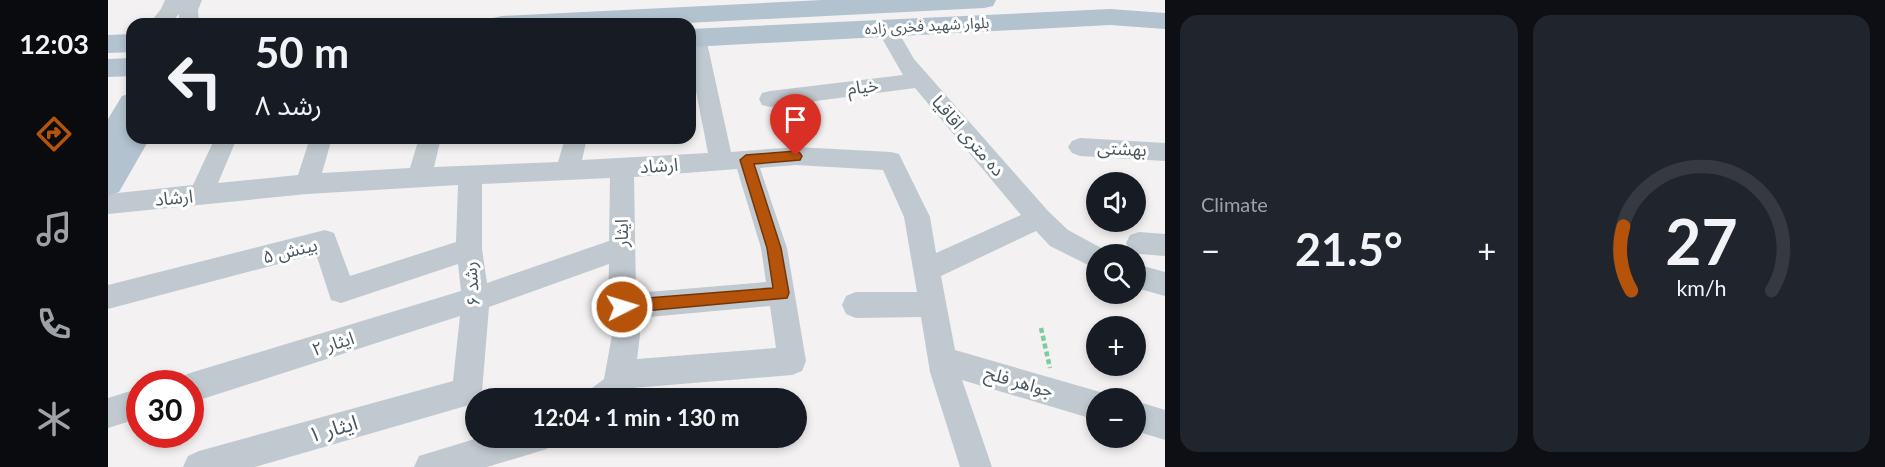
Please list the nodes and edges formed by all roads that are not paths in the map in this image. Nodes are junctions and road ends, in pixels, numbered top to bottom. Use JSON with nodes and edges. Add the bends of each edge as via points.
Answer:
{"nodes":[{"id":1,"x":175,"y":0,"type":"edge"},
{"id":2,"x":192,"y":0,"type":"edge"},
{"id":3,"x":984,"y":0,"type":"edge"},
{"id":4,"x":1143,"y":0,"type":"edge"},
{"id":5,"x":760,"y":5,"type":"edge"},
{"id":6,"x":164,"y":18,"type":"edge"},
{"id":7,"x":189,"y":18,"type":"edge"},
{"id":8,"x":583,"y":18,"type":"edge"},
{"id":9,"x":1164,"y":21,"type":"edge"},
{"id":10,"x":886,"y":28,"type":"junction"},
{"id":11,"x":696,"y":38,"type":"edge"},
{"id":12,"x":126,"y":42,"type":"edge"},
{"id":13,"x":108,"y":44,"type":"edge"},
{"id":14,"x":696,"y":47,"type":"edge"},
{"id":15,"x":126,"y":67,"type":"edge"},
{"id":16,"x":108,"y":68,"type":"edge"},
{"id":17,"x":920,"y":80,"type":"junction"},
{"id":18,"x":770,"y":99,"type":"dead end"},
{"id":19,"x":126,"y":114,"type":"edge"},
{"id":20,"x":108,"y":144,"type":"edge"},
{"id":21,"x":131,"y":144,"type":"edge"},
{"id":22,"x":223,"y":144,"type":"edge"},
{"id":23,"x":319,"y":144,"type":"edge"},
{"id":24,"x":428,"y":144,"type":"edge"},
{"id":25,"x":574,"y":144,"type":"edge"},
{"id":26,"x":1080,"y":147,"type":"dead end"},
{"id":27,"x":1165,"y":152,"type":"edge"},
{"id":28,"x":734,"y":161,"type":"junction"},
{"id":29,"x":622,"y":168,"type":"junction"},
{"id":30,"x":568,"y":170,"type":"junction"},
{"id":31,"x":470,"y":175,"type":"junction"},
{"id":32,"x":420,"y":177,"type":"junction"},
{"id":33,"x":108,"y":183,"type":"edge"},
{"id":34,"x":307,"y":184,"type":"junction"},
{"id":35,"x":201,"y":195,"type":"junction"},
{"id":36,"x":108,"y":204,"type":"edge"},
{"id":37,"x":1038,"y":218,"type":"junction"},
{"id":38,"x":1139,"y":243,"type":"dead end"},
{"id":39,"x":1165,"y":245,"type":"edge"},
{"id":40,"x":622,"y":248,"type":"junction"},
{"id":41,"x":469,"y":249,"type":"junction"},
{"id":42,"x":1086,"y":252,"type":"edge"},
{"id":43,"x":926,"y":270,"type":"junction"},
{"id":44,"x":1146,"y":279,"type":"edge"},
{"id":45,"x":1165,"y":284,"type":"edge"},
{"id":46,"x":782,"y":293,"type":"junction"},
{"id":47,"x":108,"y":297,"type":"edge"},
{"id":48,"x":476,"y":299,"type":"junction"},
{"id":49,"x":933,"y":304,"type":"junction"},
{"id":50,"x":856,"y":306,"type":"dead end"},
{"id":51,"x":622,"y":307,"type":"junction"},
{"id":52,"x":942,"y":360,"type":"junction"},
{"id":53,"x":620,"y":375,"type":"junction"},
{"id":54,"x":204,"y":384,"type":"edge"},
{"id":55,"x":467,"y":388,"type":"edge"},
{"id":56,"x":617,"y":388,"type":"edge"},
{"id":57,"x":465,"y":393,"type":"edge"},
{"id":58,"x":1086,"y":402,"type":"edge"},
{"id":59,"x":126,"y":407,"type":"edge"},
{"id":60,"x":108,"y":413,"type":"edge"},
{"id":61,"x":1146,"y":419,"type":"edge"},
{"id":62,"x":1165,"y":425,"type":"edge"},
{"id":63,"x":499,"y":448,"type":"edge"},
{"id":64,"x":199,"y":467,"type":"edge"},
{"id":65,"x":430,"y":467,"type":"edge"},
{"id":66,"x":976,"y":467,"type":"edge"}],
"edges":[{"from":1,"to":6,"type":"street"},
{"from":2,"to":7,"type":"street"},
{"from":3,"to":5,"type":"main road","name":"بلوار شهید فخری زاده"},
{"from":4,"to":9,"type":"main road"},
{"from":5,"to":8,"type":"main road","name":"بلوار شهید فخری زاده"},
{"from":9,"to":10,"type":"main road","name":"بلوار شهید فخری زاده","via":[[1110,17]]},
{"from":10,"to":11,"type":"main road","name":"بلوار شهید فخری زاده"},
{"from":10,"to":17,"type":"street","name":"ده متری اقاقیا"},
{"from":12,"to":13,"type":"main road"},
{"from":14,"to":28,"type":"street"},
{"from":15,"to":16,"type":"main road"},
{"from":17,"to":18,"type":"street","name":"خیام"},
{"from":17,"to":37,"type":"street","name":"ده متری اقاقیا"},
{"from":19,"to":20,"type":"main road"},
{"from":21,"to":33,"type":"main road"},
{"from":22,"to":35,"type":"street"},
{"from":23,"to":34,"type":"street"},
{"from":24,"to":32,"type":"street"},
{"from":25,"to":30,"type":"street"},
{"from":26,"to":27,"type":"street","name":"بهشتی"},
{"from":28,"to":29,"type":"street","name":"ارشاد"},
{"from":28,"to":43,"type":"street","name":"ارشاد","via":[[796,156],[891,161],[917,217]]},
{"from":28,"to":46,"type":"street","via":[[774,248]]},
{"from":29,"to":30,"type":"street","name":"ارشاد"},
{"from":29,"to":40,"type":"street","name":"ایثار"},
{"from":30,"to":31,"type":"street","name":"ارشاد"},
{"from":31,"to":32,"type":"street","name":"ارشاد"},
{"from":31,"to":41,"type":"street","name":"رشد ۶"},
{"from":32,"to":34,"type":"street","name":"ارشاد"},
{"from":34,"to":35,"type":"street","name":"ارشاد"},
{"from":35,"to":36,"type":"street","name":"ارشاد"},
{"from":37,"to":42,"type":"street","name":"ده متری اقاقیا","via":[[1059,237]]},
{"from":37,"to":43,"type":"street"},
{"from":38,"to":39,"type":"street"},
{"from":40,"to":48,"type":"street","name":"ایثار ۲"},
{"from":40,"to":51,"type":"street","name":"ایثار"},
{"from":41,"to":47,"type":"street","name":"بینش ۵","via":[[341,291],[325,242]]},
{"from":41,"to":48,"type":"street","name":"رشد ۶"},
{"from":43,"to":49,"type":"street","name":"ارشاد"},
{"from":44,"to":45,"type":"street"},
{"from":46,"to":51,"type":"street"},
{"from":46,"to":53,"type":"street","via":[[792,361]]},
{"from":48,"to":54,"type":"street","name":"ایثار ۲"},
{"from":48,"to":55,"type":"street","name":"رشد ۶"},
{"from":49,"to":50,"type":"street"},
{"from":49,"to":52,"type":"street","name":"ارشاد"},
{"from":51,"to":53,"type":"street","name":"ایثار","via":[[626,335]]},
{"from":52,"to":58,"type":"street","name":"جواهر فلح"},
{"from":52,"to":66,"type":"street","name":"ارشاد"},
{"from":53,"to":56,"type":"street","name":"ایثار"},
{"from":57,"to":64,"type":"street","name":"ایثار ۱"},
{"from":59,"to":60,"type":"street"},
{"from":61,"to":62,"type":"street"},
{"from":63,"to":65,"type":"street"}]}
